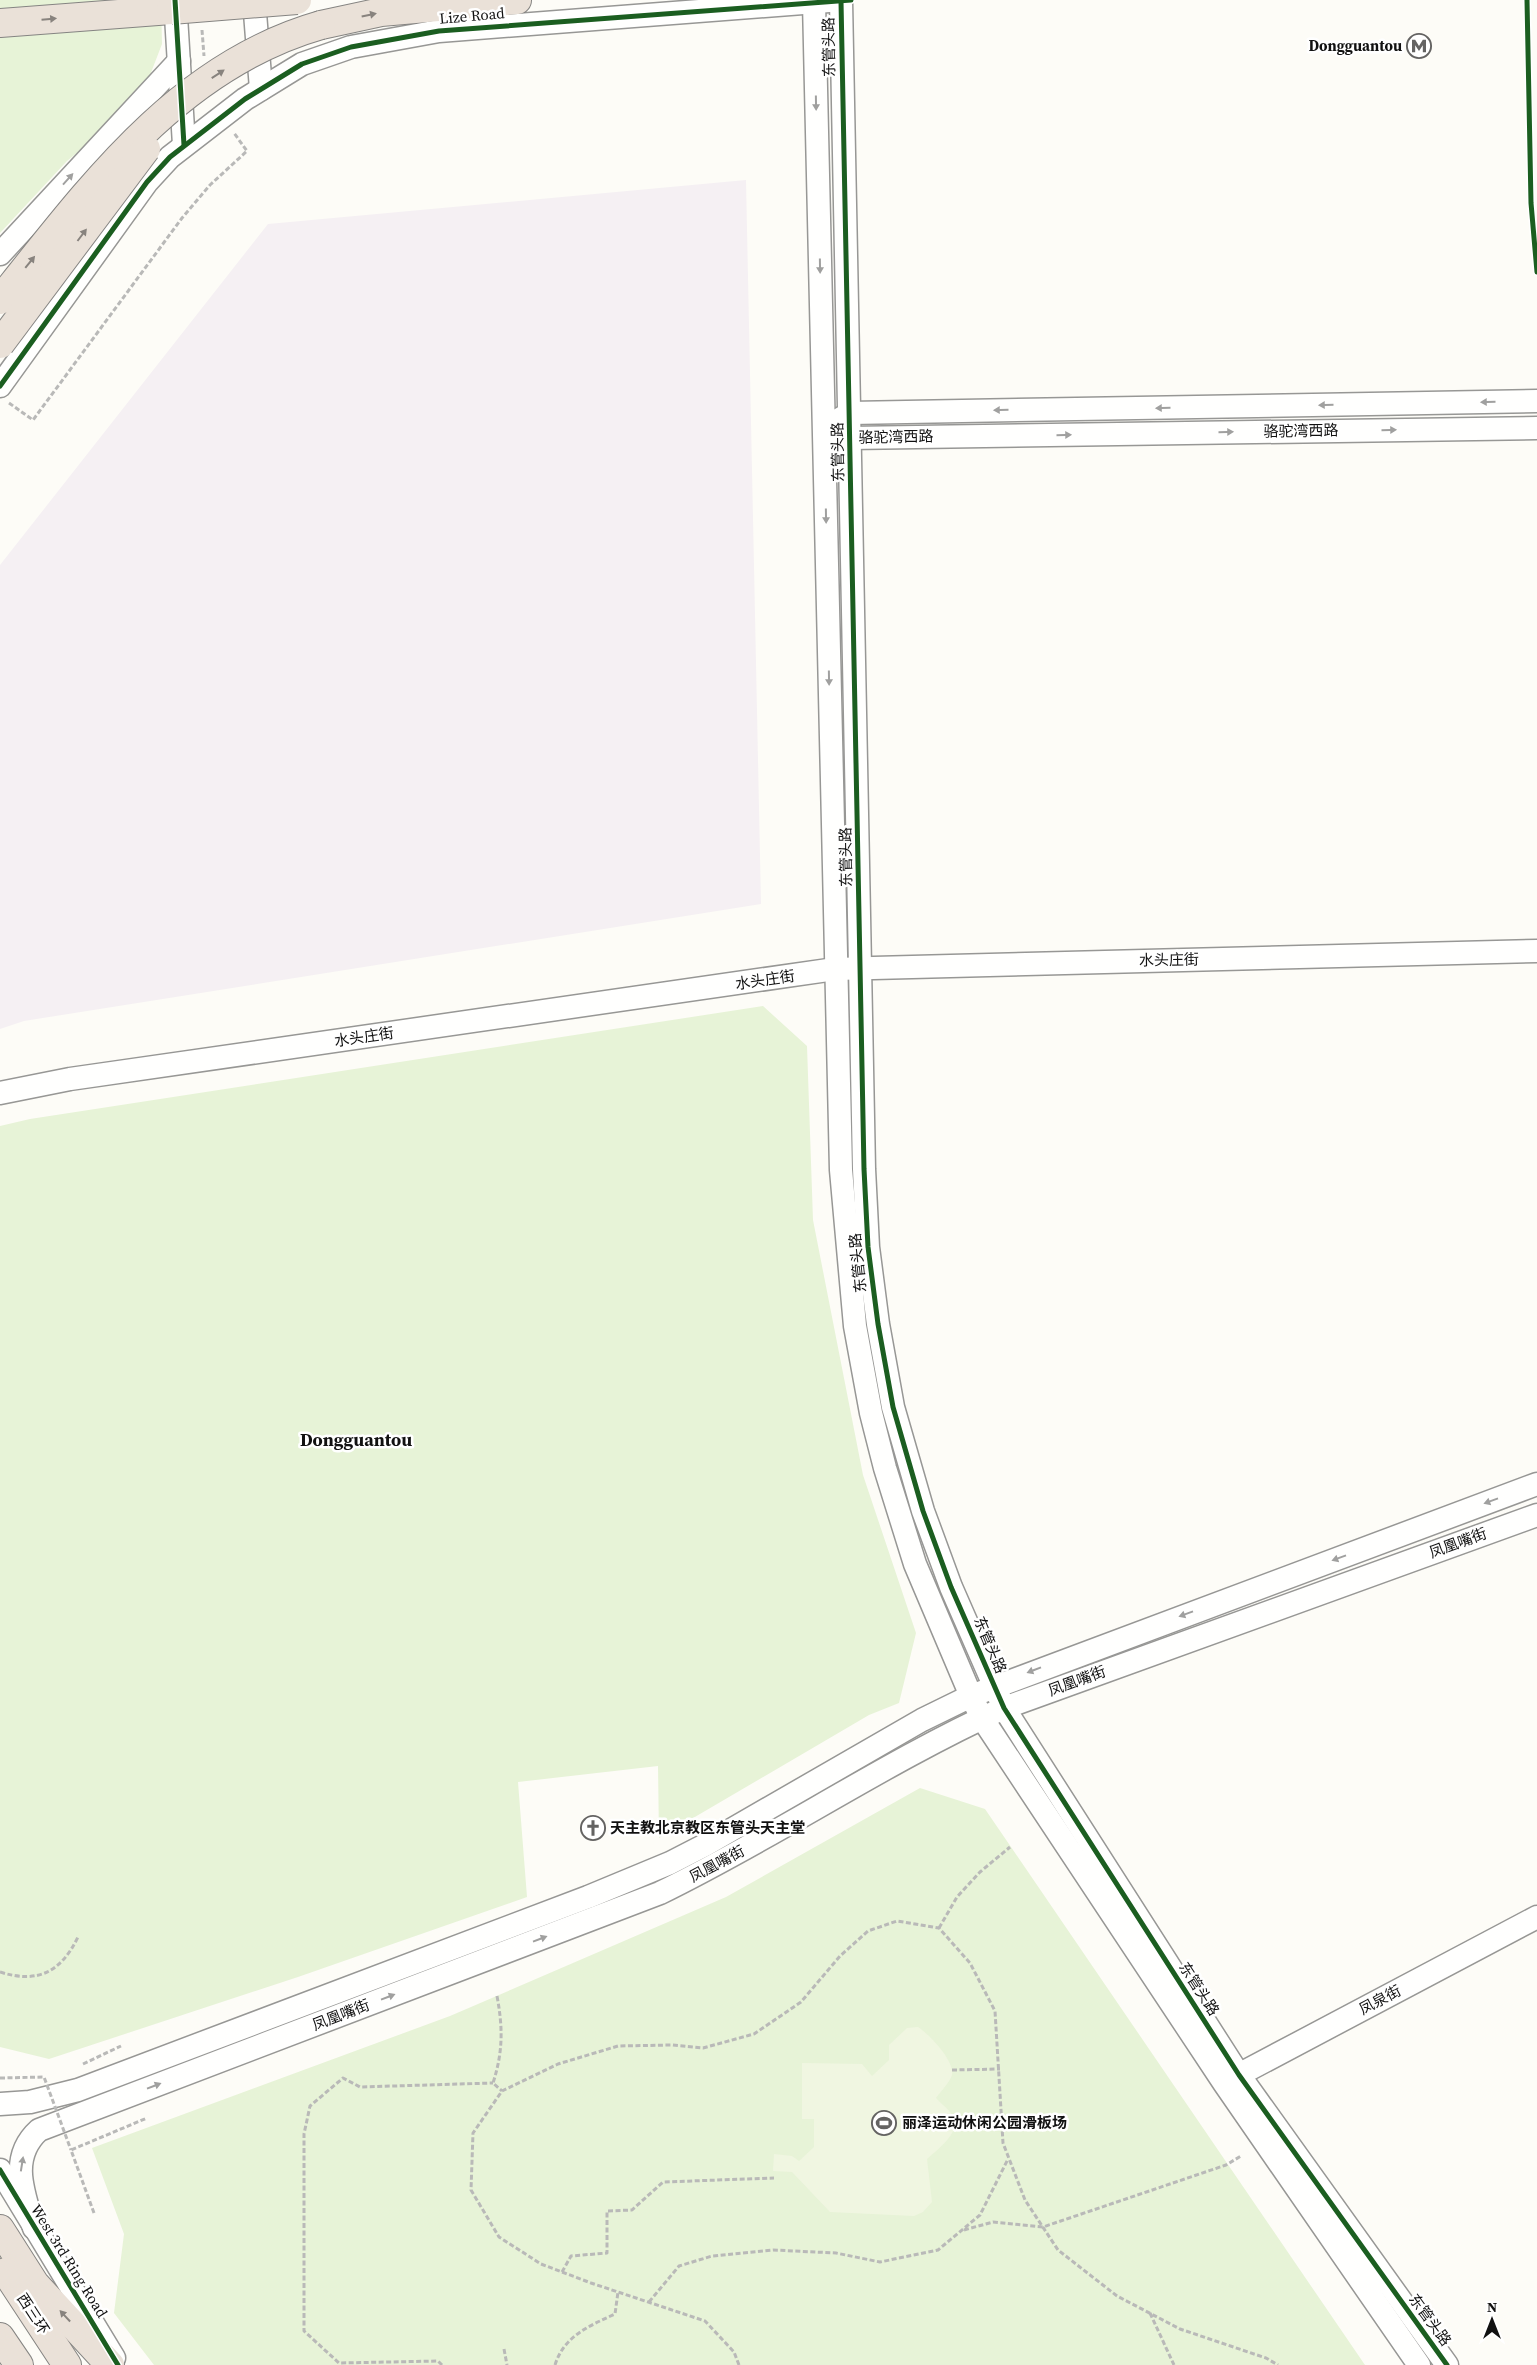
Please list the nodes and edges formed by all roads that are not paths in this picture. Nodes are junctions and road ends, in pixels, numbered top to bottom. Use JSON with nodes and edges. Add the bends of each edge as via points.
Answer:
{"nodes":[{"id":1,"x":254,"y":0,"type":"edge"},
{"id":2,"x":297,"y":0,"type":"edge"},
{"id":3,"x":517,"y":0,"type":"edge"},
{"id":4,"x":846,"y":0,"type":"edge"},
{"id":5,"x":814,"y":2,"type":"junction"},
{"id":6,"x":173,"y":5,"type":"edge"},
{"id":7,"x":0,"y":23,"type":"edge"},
{"id":8,"x":179,"y":61,"type":"junction"},
{"id":9,"x":261,"y":89,"type":"junction"},
{"id":10,"x":190,"y":94,"type":"junction"},
{"id":11,"x":184,"y":145,"type":"junction"},
{"id":12,"x":0,"y":254,"type":"edge"},
{"id":13,"x":0,"y":300,"type":"edge"},
{"id":14,"x":0,"y":344,"type":"edge"},
{"id":15,"x":4,"y":382,"type":"edge"},
{"id":16,"x":1537,"y":402,"type":"edge"},
{"id":17,"x":850,"y":413,"type":"junction"},
{"id":18,"x":824,"y":428,"type":"junction"},
{"id":19,"x":1537,"y":428,"type":"edge"},
{"id":20,"x":850,"y":438,"type":"junction"},
{"id":21,"x":1537,"y":951,"type":"edge"},
{"id":22,"x":861,"y":968,"type":"junction"},
{"id":23,"x":835,"y":970,"type":"junction"},
{"id":24,"x":0,"y":1093,"type":"edge"},
{"id":25,"x":1537,"y":1484,"type":"edge"},
{"id":26,"x":1537,"y":1515,"type":"edge"},
{"id":27,"x":994,"y":1686,"type":"junction"},
{"id":28,"x":972,"y":1696,"type":"junction"},
{"id":29,"x":1004,"y":1708,"type":"junction"},
{"id":30,"x":982,"y":1718,"type":"junction"},
{"id":31,"x":1537,"y":1917,"type":"edge"},
{"id":32,"x":1231,"y":2079,"type":"junction"},
{"id":33,"x":0,"y":2104,"type":"edge"},
{"id":34,"x":0,"y":2170,"type":"edge"},
{"id":35,"x":34,"y":2228,"type":"junction"},
{"id":36,"x":0,"y":2229,"type":"edge"},
{"id":37,"x":0,"y":2262,"type":"edge"},
{"id":38,"x":0,"y":2337,"type":"edge"},
{"id":39,"x":19,"y":2365,"type":"edge"},
{"id":40,"x":67,"y":2365,"type":"edge"},
{"id":41,"x":110,"y":2365,"type":"edge"},
{"id":42,"x":118,"y":2365,"type":"edge"},
{"id":43,"x":1419,"y":2365,"type":"edge"},
{"id":44,"x":1447,"y":2365,"type":"edge"}],
"edges":[{"from":1,"to":9,"type":"street"},
{"from":2,"to":6,"type":"highway","bridge":true},
{"from":10,"to":3,"type":"highway","one_way":true,"bridge":true,"via":[[236,62],[287,35],[321,25],[381,12]]},
{"from":4,"to":5,"type":"street","name":"Lize Road"},
{"from":4,"to":17,"type":"street","name":"东管头路"},
{"from":5,"to":9,"type":"street","name":"Lize Road","via":[[439,31],[351,47],[302,64]]},
{"from":5,"to":18,"type":"street","name":"东管头路","one_way":true},
{"from":7,"to":6,"type":"highway","one_way":true},
{"from":6,"to":8,"type":"street"},
{"from":8,"to":11,"type":"street"},
{"from":12,"to":8,"type":"street","one_way":true},
{"from":9,"to":11,"type":"street","name":"Lize Road"},
{"from":13,"to":10,"type":"highway","one_way":true,"bridge":true,"via":[[112,163],[135,139]]},
{"from":14,"to":10,"type":"highway","one_way":true,"bridge":true},
{"from":11,"to":15,"type":"street","name":"Lize Road","via":[[147,182]]},
{"from":16,"to":17,"type":"street","name":"骆驼湾西路","one_way":true},
{"from":17,"to":18,"type":"street","name":"骆驼湾西路"},
{"from":17,"to":20,"type":"street","name":"东管头路"},
{"from":18,"to":20,"type":"street","name":"骆驼湾西路"},
{"from":18,"to":23,"type":"street","name":"东管头路","one_way":true},
{"from":20,"to":19,"type":"street","name":"骆驼湾西路","one_way":true},
{"from":20,"to":22,"type":"street","name":"东管头路"},
{"from":21,"to":22,"type":"street","name":"水头庄街"},
{"from":22,"to":23,"type":"street","name":"水头庄街"},
{"from":22,"to":27,"type":"street","name":"东管头路","via":[[868,1247],[893,1407],[923,1511],[951,1587]]},
{"from":23,"to":24,"type":"street","name":"水头庄街","via":[[80,1078]]},
{"from":23,"to":28,"type":"street","name":"东管头路","via":[[846,1242],[855,1326],[871,1413],[899,1520]]},
{"from":25,"to":27,"type":"street","name":"凤凰嘴街","one_way":true},
{"from":26,"to":29,"type":"street","name":"凤凰嘴街"},
{"from":27,"to":28,"type":"street","name":"凤凰嘴街"},
{"from":27,"to":29,"type":"street","name":"东管头路"},
{"from":28,"to":30,"type":"street","name":"东管头路"},
{"from":28,"to":33,"type":"street","name":"凤凰嘴街","via":[[922,1720],[670,1863],[78,2090],[30,2102]]},
{"from":29,"to":30,"type":"street","name":"凤凰嘴街"},
{"from":29,"to":32,"type":"street","name":"东管头路"},
{"from":30,"to":32,"type":"street","name":"东管头路"},
{"from":35,"to":30,"type":"street","name":"凤凰嘴街","one_way":true,"via":[[20,2179],[21,2159],[30,2138],[39,2130],[660,1893],[711,1868],[934,1741]]},
{"from":31,"to":32,"type":"street","name":"凤泉街"},
{"from":32,"to":43,"type":"street","name":"东管头路"},
{"from":32,"to":44,"type":"street","name":"东管头路"},
{"from":34,"to":35,"type":"street","name":"West 3rd Ring Road"},
{"from":35,"to":42,"type":"street","name":"West 3rd Ring Road"},
{"from":41,"to":36,"type":"highway","one_way":true,"via":[[35,2284]]},
{"from":37,"to":40,"type":"highway","name":"西三环"},
{"from":38,"to":39,"type":"highway"}]}
